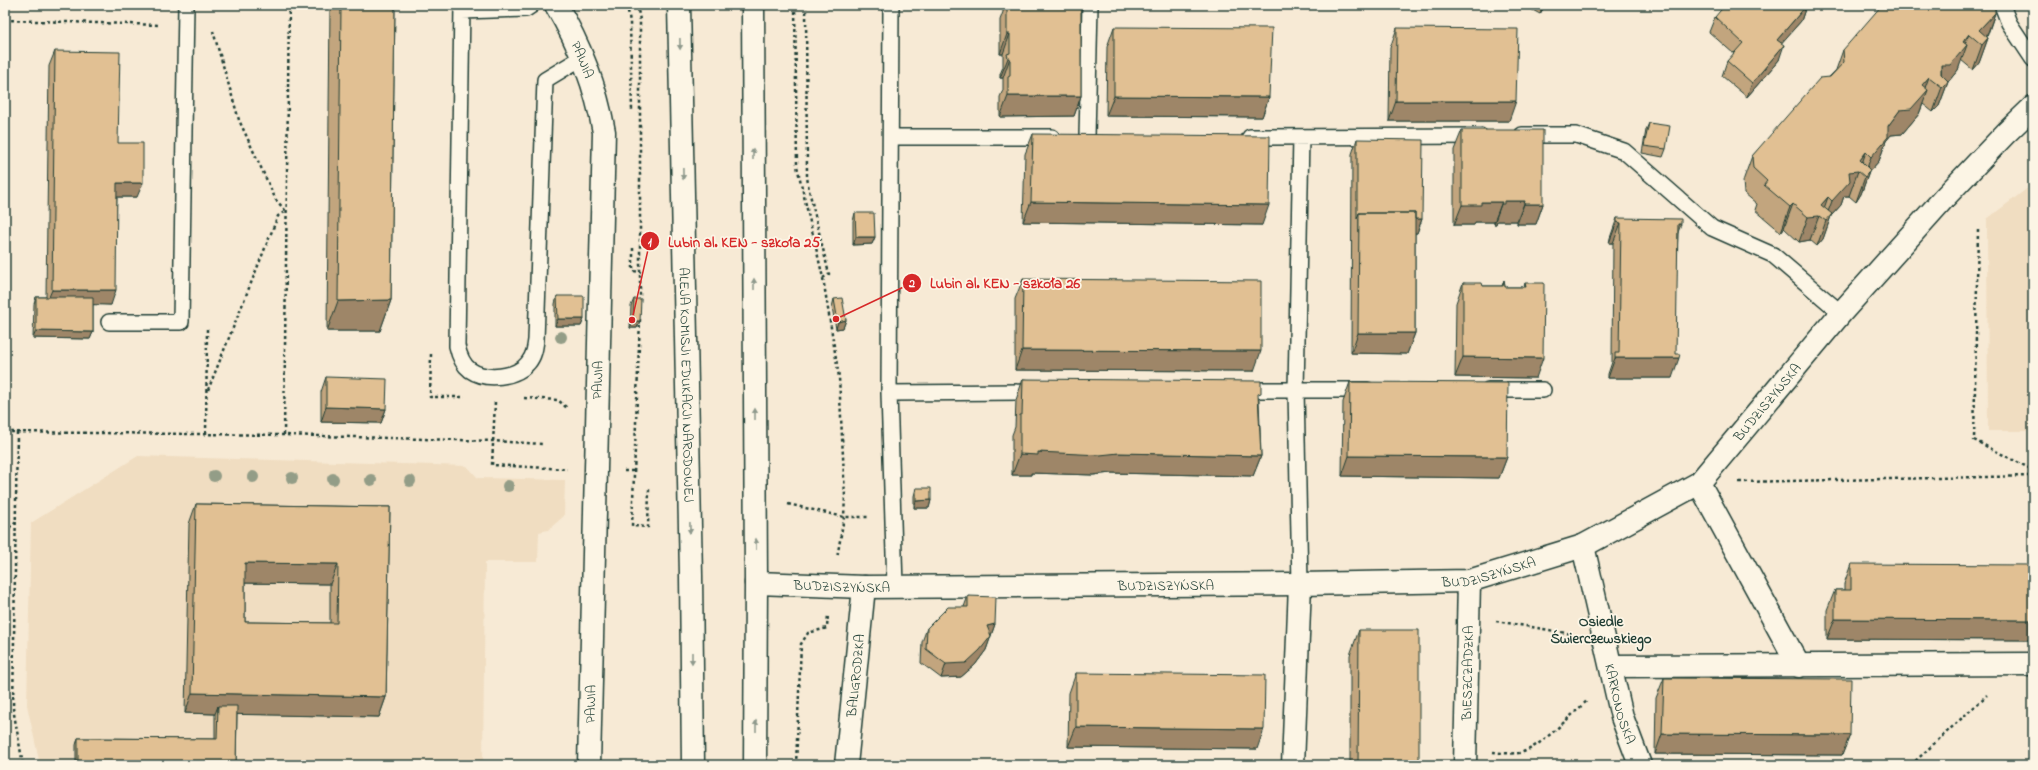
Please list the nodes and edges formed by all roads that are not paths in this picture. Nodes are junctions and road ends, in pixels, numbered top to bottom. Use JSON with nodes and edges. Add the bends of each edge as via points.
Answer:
{"nodes":[{"id":1,"x":186,"y":5,"type":"edge"},
{"id":2,"x":532,"y":5,"type":"edge"},
{"id":3,"x":556,"y":5,"type":"edge"},
{"id":4,"x":679,"y":5,"type":"edge"},
{"id":5,"x":753,"y":5,"type":"edge"},
{"id":6,"x":891,"y":5,"type":"edge"},
{"id":7,"x":1090,"y":5,"type":"edge"},
{"id":8,"x":2002,"y":5,"type":"edge"},
{"id":9,"x":462,"y":8,"type":"edge"},
{"id":10,"x":583,"y":57,"type":"junction"},
{"id":11,"x":2033,"y":59,"type":"edge"},
{"id":12,"x":2033,"y":107,"type":"edge"},
{"id":13,"x":892,"y":137,"type":"junction"},
{"id":14,"x":1087,"y":137,"type":"junction"},
{"id":15,"x":1103,"y":137,"type":"edge"},
{"id":16,"x":1238,"y":137,"type":"edge"},
{"id":17,"x":1301,"y":137,"type":"junction"},
{"id":18,"x":1841,"y":313,"type":"junction"},
{"id":19,"x":109,"y":322,"type":"dead end"},
{"id":20,"x":1224,"y":390,"type":"edge"},
{"id":21,"x":1296,"y":390,"type":"junction"},
{"id":22,"x":1384,"y":390,"type":"edge"},
{"id":23,"x":1471,"y":390,"type":"edge"},
{"id":24,"x":1543,"y":390,"type":"dead end"},
{"id":25,"x":1049,"y":392,"type":"edge"},
{"id":26,"x":889,"y":394,"type":"junction"},
{"id":27,"x":1699,"y":483,"type":"junction"},
{"id":28,"x":1583,"y":546,"type":"junction"},
{"id":29,"x":1468,"y":581,"type":"junction"},
{"id":30,"x":756,"y":583,"type":"junction"},
{"id":31,"x":1300,"y":584,"type":"junction"},
{"id":32,"x":864,"y":586,"type":"junction"},
{"id":33,"x":895,"y":586,"type":"junction"},
{"id":34,"x":2027,"y":664,"type":"edge"},
{"id":35,"x":1799,"y":666,"type":"junction"},
{"id":36,"x":1612,"y":673,"type":"junction"},
{"id":37,"x":1466,"y":758,"type":"edge"},
{"id":38,"x":588,"y":765,"type":"edge"},
{"id":39,"x":693,"y":765,"type":"edge"},
{"id":40,"x":755,"y":765,"type":"edge"},
{"id":41,"x":846,"y":765,"type":"edge"},
{"id":42,"x":1293,"y":765,"type":"edge"},
{"id":43,"x":1640,"y":765,"type":"edge"}],
"edges":[{"from":1,"to":19,"type":"lane","via":[[181,322]]},
{"from":2,"to":9,"type":"lane","via":[[526,9]]},
{"from":3,"to":10,"type":"street","name":"PAWIA"},
{"from":4,"to":39,"type":"street","name":"ALEJA KOMISJI EDUKACJI NARODOWEJ","one_way":true,"via":[[692,575]]},
{"from":30,"to":5,"type":"street","one_way":true},
{"from":6,"to":13,"type":"lane"},
{"from":7,"to":14,"type":"lane"},
{"from":8,"to":11,"type":"lane","via":[[2009,23]]},
{"from":9,"to":10,"type":"lane","via":[[457,346],[465,364],[479,375],[513,374],[529,362],[534,352],[545,80]]},
{"from":10,"to":38,"type":"street","name":"PAWIA","via":[[600,109],[604,132]]},
{"from":12,"to":18,"type":"street","name":"BUDZISZYŃSKA","via":[[1945,197]]},
{"from":13,"to":14,"type":"lane"},
{"from":13,"to":26,"type":"lane"},
{"from":14,"to":15,"type":"lane"},
{"from":16,"to":17,"type":"lane"},
{"from":17,"to":18,"type":"lane","via":[[1576,135],[1624,151],[1712,228],[1773,255]]},
{"from":17,"to":21,"type":"lane"},
{"from":18,"to":27,"type":"street","name":"BUDZISZYŃSKA"},
{"from":20,"to":21,"type":"lane"},
{"from":21,"to":22,"type":"lane"},
{"from":21,"to":31,"type":"lane"},
{"from":23,"to":24,"type":"lane"},
{"from":25,"to":26,"type":"lane"},
{"from":26,"to":33,"type":"lane"},
{"from":27,"to":28,"type":"street","name":"BUDZISZYŃSKA"},
{"from":27,"to":35,"type":"street"},
{"from":28,"to":29,"type":"street","name":"BUDZISZYŃSKA"},
{"from":28,"to":36,"type":"street","name":"KARKONOSKA"},
{"from":29,"to":31,"type":"street","name":"BUDZISZYŃSKA"},
{"from":29,"to":37,"type":"street","name":"BIESZCZADZKA"},
{"from":30,"to":32,"type":"street","name":"BUDZISZYŃSKA"},
{"from":40,"to":30,"type":"street","one_way":true},
{"from":31,"to":33,"type":"street","name":"BUDZISZYŃSKA"},
{"from":31,"to":42,"type":"street"},
{"from":32,"to":33,"type":"street","name":"BUDZISZYŃSKA"},
{"from":32,"to":41,"type":"street","name":"BALIGRODZKA"},
{"from":34,"to":35,"type":"street"},
{"from":35,"to":36,"type":"street"},
{"from":36,"to":43,"type":"street","name":"KARKONOSKA","via":[[1622,717]]}]}
